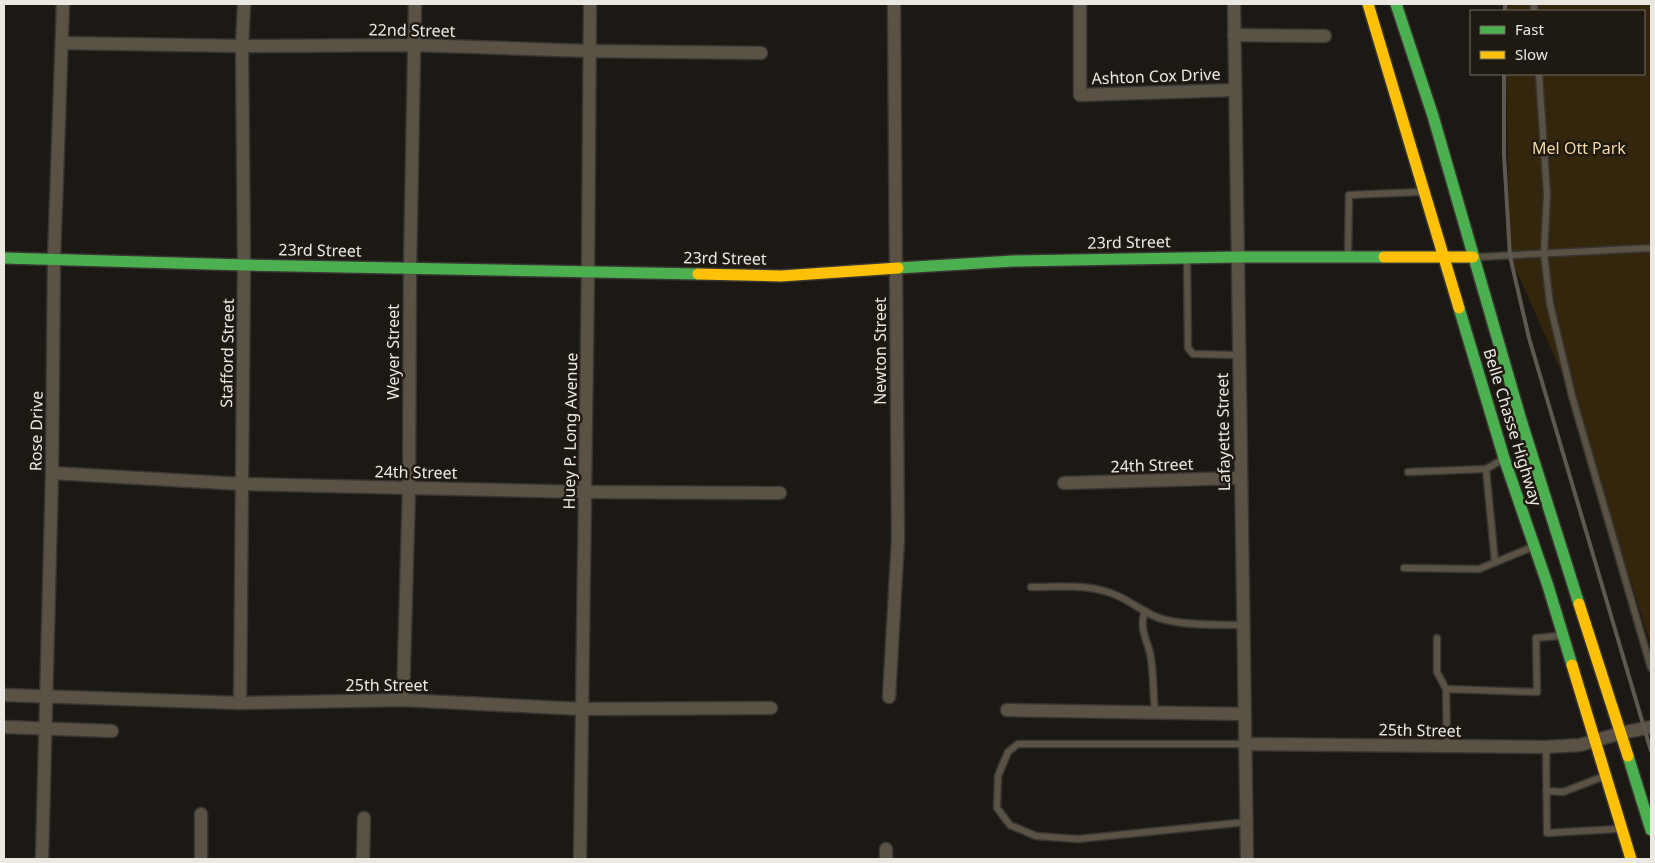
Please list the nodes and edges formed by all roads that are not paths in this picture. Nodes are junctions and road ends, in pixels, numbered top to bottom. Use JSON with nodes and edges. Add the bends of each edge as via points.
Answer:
{"nodes":[{"id":1,"x":63,"y":4,"type":"edge"},
{"id":2,"x":244,"y":4,"type":"edge"},
{"id":3,"x":415,"y":4,"type":"edge"},
{"id":4,"x":590,"y":4,"type":"edge"},
{"id":5,"x":894,"y":4,"type":"edge"},
{"id":6,"x":1080,"y":4,"type":"edge"},
{"id":7,"x":1234,"y":4,"type":"edge"},
{"id":8,"x":1368,"y":4,"type":"edge"},
{"id":9,"x":1396,"y":4,"type":"edge"},
{"id":10,"x":1234,"y":34,"type":"junction"},
{"id":11,"x":1325,"y":36,"type":"dead end"},
{"id":12,"x":62,"y":44,"type":"junction"},
{"id":13,"x":415,"y":45,"type":"junction"},
{"id":14,"x":242,"y":46,"type":"junction"},
{"id":15,"x":589,"y":51,"type":"junction"},
{"id":16,"x":761,"y":53,"type":"dead end"},
{"id":17,"x":1539,"y":75,"type":"edge"},
{"id":18,"x":1234,"y":90,"type":"junction"},
{"id":19,"x":1425,"y":192,"type":"junction"},
{"id":20,"x":1651,"y":248,"type":"edge"},
{"id":21,"x":1544,"y":254,"type":"junction"},
{"id":22,"x":1237,"y":257,"type":"junction"},
{"id":23,"x":1348,"y":257,"type":"junction"},
{"id":24,"x":1445,"y":257,"type":"junction"},
{"id":25,"x":1473,"y":257,"type":"junction"},
{"id":26,"x":4,"y":258,"type":"edge"},
{"id":27,"x":1187,"y":258,"type":"junction"},
{"id":28,"x":54,"y":259,"type":"junction"},
{"id":29,"x":244,"y":265,"type":"junction"},
{"id":30,"x":410,"y":268,"type":"junction"},
{"id":31,"x":896,"y":269,"type":"junction"},
{"id":32,"x":588,"y":271,"type":"junction"},
{"id":33,"x":1238,"y":355,"type":"junction"},
{"id":34,"x":1504,"y":458,"type":"junction"},
{"id":35,"x":1486,"y":469,"type":"junction"},
{"id":36,"x":1408,"y":472,"type":"dead end"},
{"id":37,"x":52,"y":473,"type":"junction"},
{"id":38,"x":1240,"y":478,"type":"junction"},
{"id":39,"x":1064,"y":483,"type":"dead end"},
{"id":40,"x":242,"y":484,"type":"junction"},
{"id":41,"x":409,"y":488,"type":"junction"},
{"id":42,"x":585,"y":492,"type":"junction"},
{"id":43,"x":780,"y":493,"type":"dead end"},
{"id":44,"x":1534,"y":547,"type":"junction"},
{"id":45,"x":1495,"y":562,"type":"junction"},
{"id":46,"x":1404,"y":568,"type":"dead end"},
{"id":47,"x":1031,"y":587,"type":"dead end"},
{"id":48,"x":1145,"y":611,"type":"junction"},
{"id":49,"x":1243,"y":625,"type":"junction"},
{"id":50,"x":1562,"y":636,"type":"junction"},
{"id":51,"x":1437,"y":638,"type":"dead end"},
{"id":52,"x":1651,"y":668,"type":"edge"},
{"id":53,"x":1446,"y":689,"type":"junction"},
{"id":54,"x":4,"y":695,"type":"edge"},
{"id":55,"x":46,"y":697,"type":"junction"},
{"id":56,"x":889,"y":697,"type":"dead end"},
{"id":57,"x":404,"y":700,"type":"junction"},
{"id":58,"x":240,"y":703,"type":"junction"},
{"id":59,"x":771,"y":708,"type":"dead end"},
{"id":60,"x":582,"y":709,"type":"junction"},
{"id":61,"x":1007,"y":710,"type":"dead end"},
{"id":62,"x":1155,"y":713,"type":"junction"},
{"id":63,"x":1244,"y":714,"type":"junction"},
{"id":64,"x":4,"y":727,"type":"edge"},
{"id":65,"x":45,"y":727,"type":"junction"},
{"id":66,"x":1651,"y":727,"type":"edge"},
{"id":67,"x":112,"y":731,"type":"dead end"},
{"id":68,"x":1621,"y":732,"type":"junction"},
{"id":69,"x":1594,"y":741,"type":"junction"},
{"id":70,"x":1246,"y":744,"type":"junction"},
{"id":71,"x":1447,"y":747,"type":"junction"},
{"id":72,"x":1546,"y":747,"type":"junction"},
{"id":73,"x":1605,"y":776,"type":"junction"},
{"id":74,"x":1546,"y":791,"type":"junction"},
{"id":75,"x":201,"y":814,"type":"dead end"},
{"id":76,"x":364,"y":818,"type":"dead end"},
{"id":77,"x":1247,"y":822,"type":"junction"},
{"id":78,"x":1621,"y":828,"type":"junction"},
{"id":79,"x":1651,"y":830,"type":"edge"},
{"id":80,"x":42,"y":859,"type":"edge"},
{"id":81,"x":201,"y":859,"type":"edge"},
{"id":82,"x":363,"y":859,"type":"edge"},
{"id":83,"x":580,"y":859,"type":"edge"},
{"id":84,"x":1247,"y":859,"type":"edge"},
{"id":85,"x":1631,"y":859,"type":"edge"}],
"edges":[{"from":1,"to":12,"type":"street","name":"Rose Drive"},
{"from":2,"to":14,"type":"street","name":"Stafford Street"},
{"from":3,"to":13,"type":"street","name":"Weyer Street"},
{"from":4,"to":15,"type":"street","name":"Huey P. Long Avenue"},
{"from":5,"to":31,"type":"street","name":"Newton Street"},
{"from":6,"to":18,"type":"street","name":"Ashton Cox Drive","via":[[1080,95]]},
{"from":7,"to":10,"type":"street","name":"Lafayette Street"},
{"from":8,"to":19,"type":"main road","name":"Belle Chasse Highway"},
{"from":9,"to":25,"type":"main road","name":"Belle Chasse Highway"},
{"from":10,"to":11,"type":"street"},
{"from":10,"to":18,"type":"street","name":"Lafayette Street"},
{"from":12,"to":14,"type":"street","name":"22nd Street"},
{"from":12,"to":28,"type":"street","name":"Rose Drive"},
{"from":13,"to":14,"type":"street","name":"22nd Street"},
{"from":13,"to":15,"type":"street","name":"22nd Street"},
{"from":13,"to":30,"type":"street","name":"Weyer Street"},
{"from":14,"to":29,"type":"street","name":"Stafford Street"},
{"from":15,"to":16,"type":"street","name":"22nd Street"},
{"from":15,"to":32,"type":"street","name":"Huey P. Long Avenue"},
{"from":17,"to":21,"type":"lane","via":[[1547,194]]},
{"from":18,"to":22,"type":"street","name":"Lafayette Street"},
{"from":19,"to":23,"type":"lane","via":[[1349,195]]},
{"from":19,"to":24,"type":"main road","name":"Belle Chasse Highway"},
{"from":20,"to":21,"type":"lane"},
{"from":21,"to":25,"type":"lane"},
{"from":21,"to":52,"type":"lane","via":[[1550,304],[1572,396]]},
{"from":22,"to":23,"type":"main road","name":"23rd Street"},
{"from":22,"to":27,"type":"main road","name":"23rd Street"},
{"from":22,"to":33,"type":"street","name":"Lafayette Street"},
{"from":23,"to":24,"type":"main road","name":"23rd Street"},
{"from":24,"to":25,"type":"main road","name":"23rd Street"},
{"from":24,"to":34,"type":"main road","name":"Belle Chasse Highway"},
{"from":25,"to":68,"type":"main road","name":"Belle Chasse Highway","via":[[1521,420]]},
{"from":26,"to":28,"type":"main road","name":"23rd Street"},
{"from":27,"to":31,"type":"main road","name":"23rd Street","via":[[1013,261]]},
{"from":27,"to":33,"type":"lane","via":[[1188,348],[1193,354]]},
{"from":28,"to":29,"type":"main road","name":"23rd Street"},
{"from":28,"to":37,"type":"street","name":"Rose Drive"},
{"from":29,"to":30,"type":"main road","name":"23rd Street"},
{"from":29,"to":40,"type":"street","name":"Stafford Street"},
{"from":30,"to":32,"type":"main road","name":"23rd Street"},
{"from":30,"to":41,"type":"street","name":"Weyer Street"},
{"from":31,"to":32,"type":"main road","name":"23rd Street","via":[[781,276]]},
{"from":31,"to":56,"type":"street","name":"Newton Street","via":[[898,539]]},
{"from":32,"to":42,"type":"street","name":"Huey P. Long Avenue"},
{"from":33,"to":38,"type":"street","name":"Lafayette Street"},
{"from":34,"to":35,"type":"lane"},
{"from":34,"to":44,"type":"main road","name":"Belle Chasse Highway"},
{"from":35,"to":36,"type":"lane"},
{"from":35,"to":45,"type":"lane"},
{"from":37,"to":40,"type":"street","name":"24th Street"},
{"from":37,"to":55,"type":"street","name":"Rose Drive"},
{"from":38,"to":39,"type":"street","name":"24th Street"},
{"from":38,"to":49,"type":"street","name":"Lafayette Street"},
{"from":40,"to":41,"type":"street","name":"24th Street"},
{"from":40,"to":58,"type":"street","name":"Stafford Street"},
{"from":41,"to":42,"type":"street","name":"24th Street"},
{"from":41,"to":57,"type":"street","name":"Weyer Street"},
{"from":42,"to":43,"type":"street","name":"24th Street"},
{"from":42,"to":60,"type":"street","name":"Huey P. Long Avenue"},
{"from":44,"to":45,"type":"lane"},
{"from":44,"to":50,"type":"main road","name":"Belle Chasse Highway"},
{"from":45,"to":46,"type":"lane","via":[[1479,569]]},
{"from":47,"to":48,"type":"lane","via":[[1086,587],[1120,597]]},
{"from":48,"to":49,"type":"lane","via":[[1164,620]]},
{"from":48,"to":62,"type":"lane","via":[[1143,631],[1150,654]]},
{"from":49,"to":63,"type":"street","name":"Lafayette Street"},
{"from":50,"to":53,"type":"lane","via":[[1536,638],[1536,692]]},
{"from":50,"to":69,"type":"main road","name":"Belle Chasse Highway"},
{"from":51,"to":53,"type":"lane","via":[[1437,672]]},
{"from":53,"to":71,"type":"lane"},
{"from":54,"to":55,"type":"street","name":"25th Street"},
{"from":55,"to":58,"type":"street","name":"25th Street"},
{"from":55,"to":65,"type":"street","name":"Rose Drive"},
{"from":57,"to":58,"type":"street","name":"25th Street"},
{"from":57,"to":60,"type":"street","name":"25th Street"},
{"from":59,"to":60,"type":"street","name":"25th Street"},
{"from":60,"to":83,"type":"street","name":"Huey P. Long Avenue"},
{"from":61,"to":62,"type":"street"},
{"from":62,"to":63,"type":"street"},
{"from":63,"to":70,"type":"street","name":"Lafayette Street"},
{"from":64,"to":65,"type":"street"},
{"from":65,"to":67,"type":"street"},
{"from":65,"to":80,"type":"street","name":"Rose Drive"},
{"from":66,"to":68,"type":"street","name":"25th Street"},
{"from":68,"to":69,"type":"street","name":"25th Street"},
{"from":68,"to":79,"type":"main road","name":"Belle Chasse Highway"},
{"from":69,"to":72,"type":"street","name":"25th Street"},
{"from":69,"to":73,"type":"main road","name":"Belle Chasse Highway"},
{"from":70,"to":71,"type":"street","name":"25th Street"},
{"from":70,"to":77,"type":"street","name":"Lafayette Street"},
{"from":70,"to":77,"type":"lane","via":[[1018,744],[1008,752],[998,776],[997,808],[1010,825],[1036,836],[1078,839]]},
{"from":71,"to":72,"type":"street","name":"25th Street"},
{"from":72,"to":74,"type":"lane"},
{"from":73,"to":74,"type":"lane","via":[[1563,792]]},
{"from":73,"to":78,"type":"main road","name":"Belle Chasse Highway"},
{"from":74,"to":78,"type":"lane","via":[[1547,833]]},
{"from":75,"to":81,"type":"street"},
{"from":76,"to":82,"type":"street"},
{"from":77,"to":84,"type":"street","name":"Lafayette Street"},
{"from":78,"to":85,"type":"main road","name":"Belle Chasse Highway"}]}
